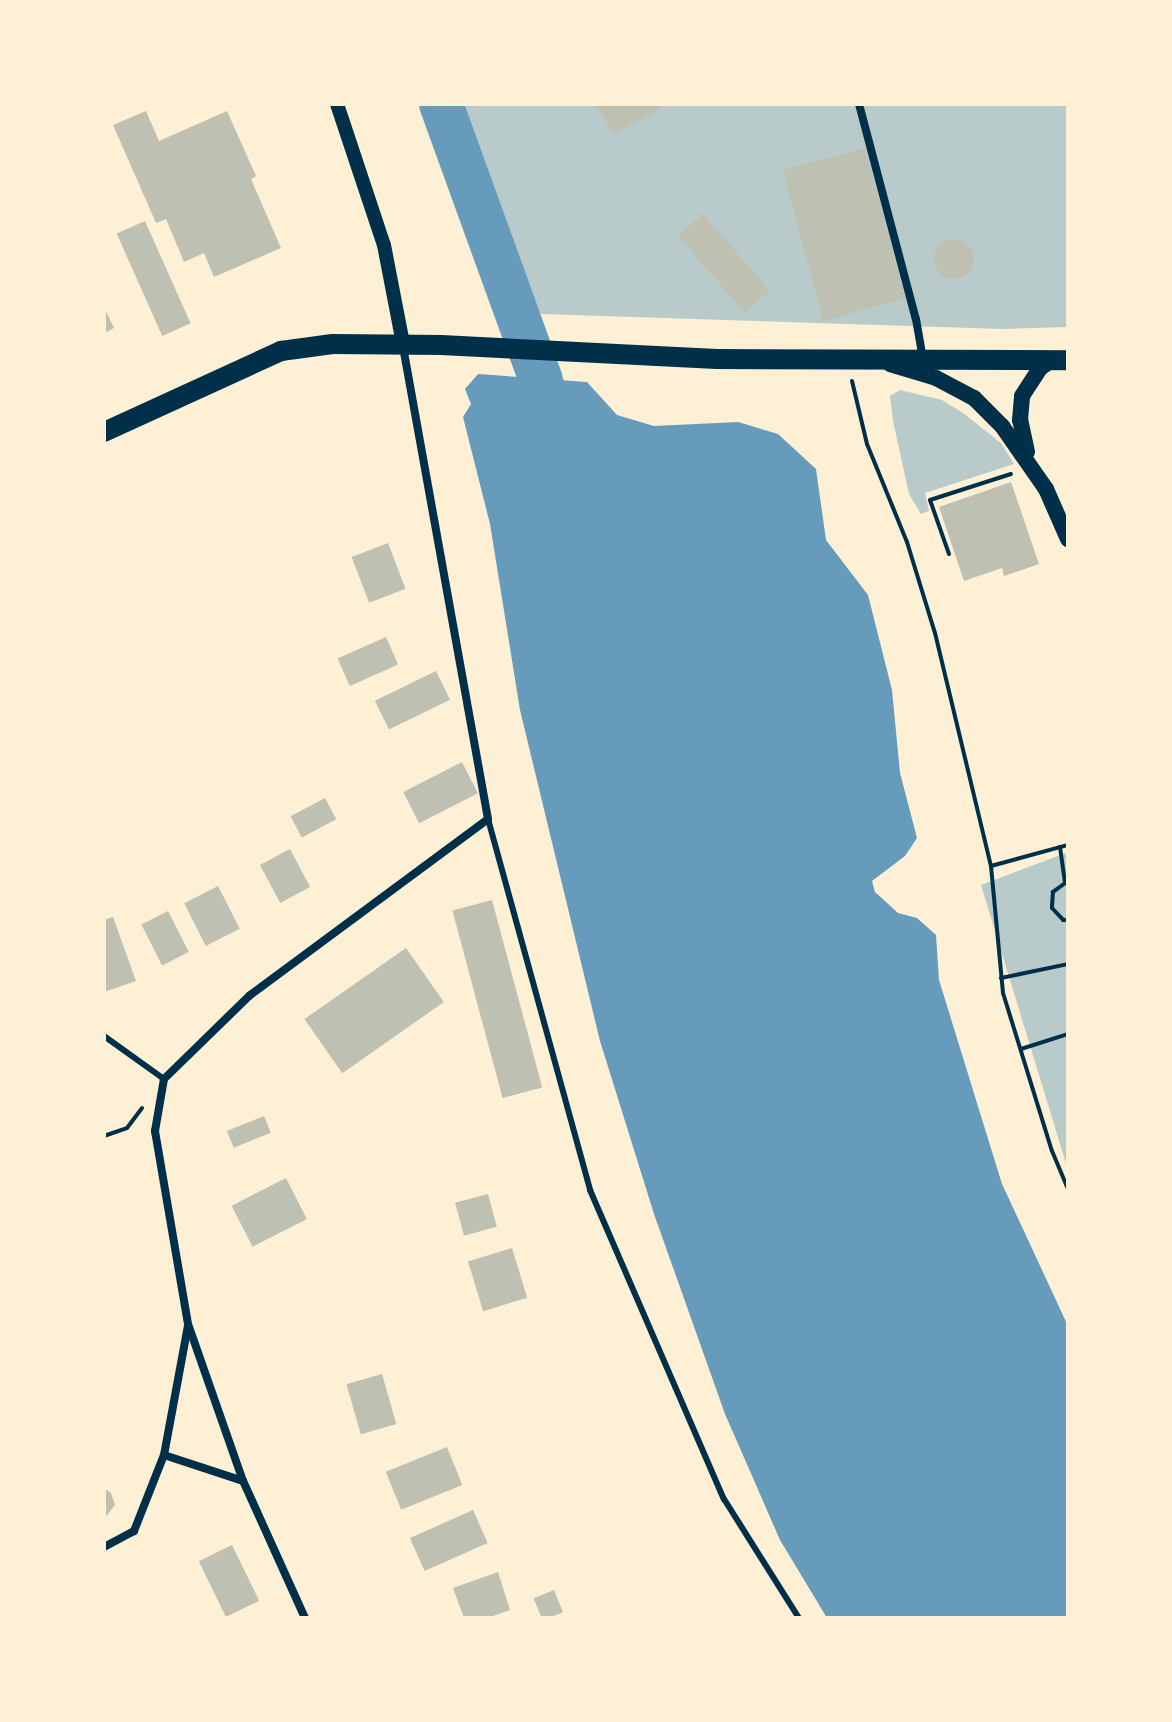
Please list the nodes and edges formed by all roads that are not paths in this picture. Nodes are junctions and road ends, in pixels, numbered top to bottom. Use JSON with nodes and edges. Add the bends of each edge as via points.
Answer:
{"nodes":[{"id":1,"x":337,"y":104,"type":"edge"},
{"id":2,"x":859,"y":104,"type":"edge"},
{"id":3,"x":403,"y":344,"type":"junction"},
{"id":4,"x":877,"y":360,"type":"junction"},
{"id":5,"x":923,"y":360,"type":"junction"},
{"id":6,"x":1063,"y":363,"type":"edge"},
{"id":7,"x":104,"y":432,"type":"edge"},
{"id":8,"x":1028,"y":458,"type":"junction"},
{"id":9,"x":1068,"y":539,"type":"edge"},
{"id":10,"x":488,"y":819,"type":"junction"},
{"id":11,"x":104,"y":1036,"type":"edge"},
{"id":12,"x":164,"y":1079,"type":"junction"},
{"id":13,"x":188,"y":1324,"type":"junction"},
{"id":14,"x":164,"y":1455,"type":"junction"},
{"id":15,"x":243,"y":1481,"type":"junction"},
{"id":16,"x":104,"y":1547,"type":"edge"},
{"id":17,"x":305,"y":1618,"type":"edge"},
{"id":18,"x":799,"y":1618,"type":"edge"}],
"edges":[{"from":1,"to":3,"type":"street","via":[[384,245]]},
{"from":2,"to":5,"type":"street"},
{"from":3,"to":4,"type":"main road"},
{"from":3,"to":7,"type":"main road","via":[[333,344],[281,351]]},
{"from":3,"to":10,"type":"street"},
{"from":4,"to":5,"type":"main road"},
{"from":4,"to":8,"type":"main road","via":[[936,378],[974,398]]},
{"from":5,"to":6,"type":"main road"},
{"from":6,"to":8,"type":"main road","via":[[1040,368],[1022,396],[1020,420]]},
{"from":8,"to":9,"type":"main road"},
{"from":10,"to":12,"type":"street","via":[[249,996]]},
{"from":10,"to":18,"type":"lane","via":[[590,1190],[724,1499]]},
{"from":11,"to":12,"type":"lane"},
{"from":12,"to":13,"type":"street","via":[[155,1131]]},
{"from":13,"to":14,"type":"street"},
{"from":13,"to":15,"type":"street"},
{"from":14,"to":15,"type":"street"},
{"from":14,"to":16,"type":"street","via":[[134,1531]]},
{"from":15,"to":17,"type":"street"}]}
